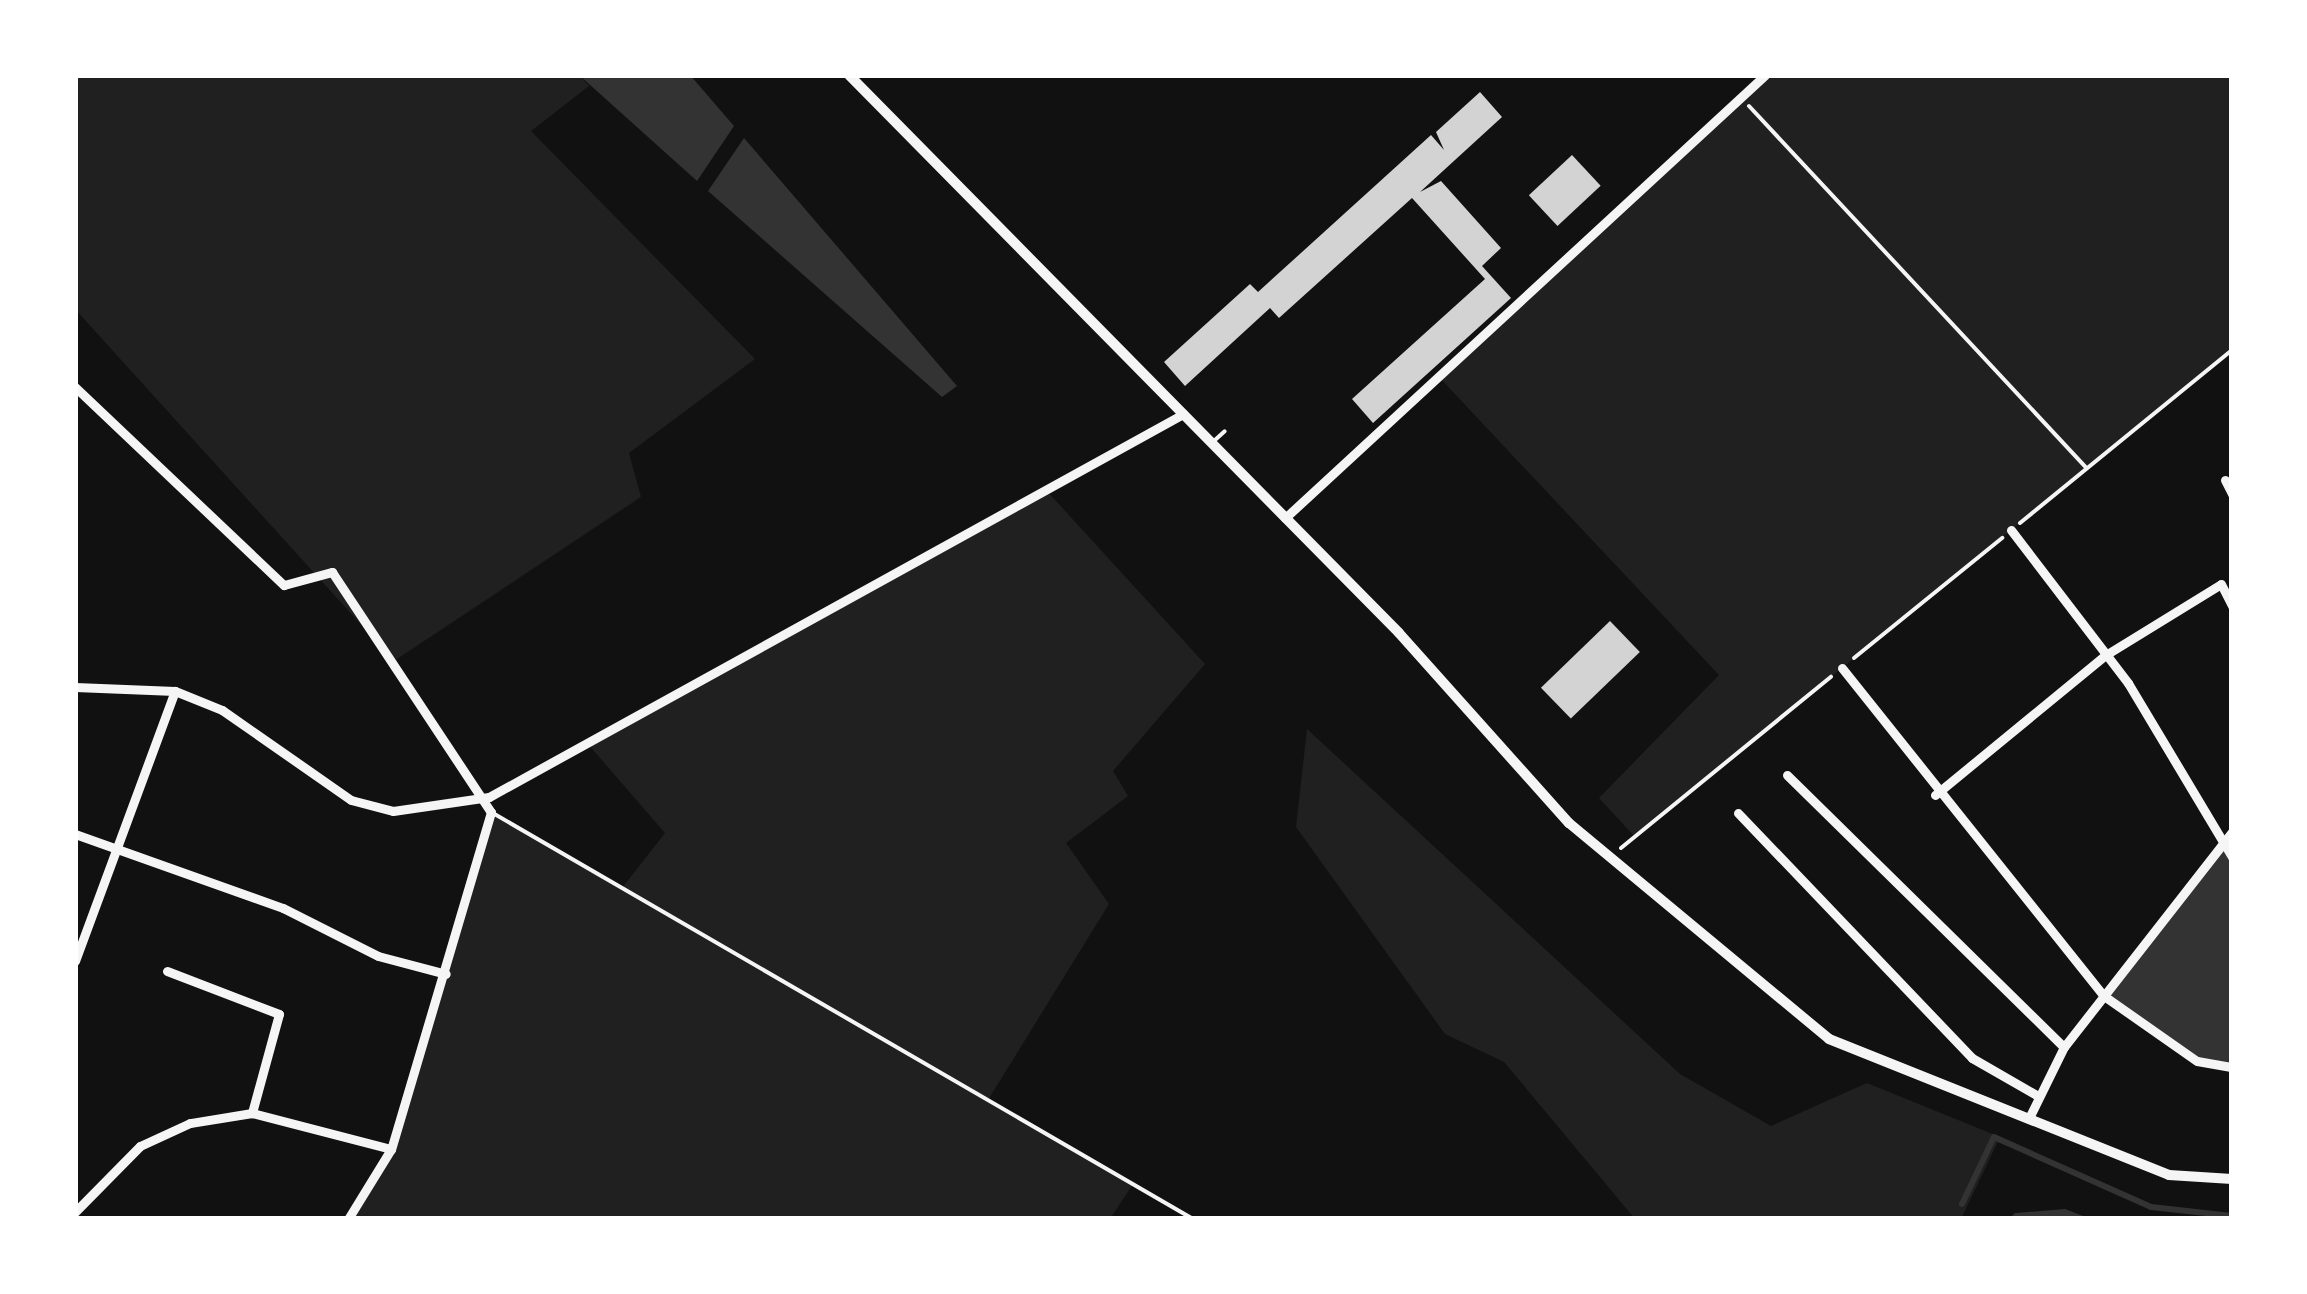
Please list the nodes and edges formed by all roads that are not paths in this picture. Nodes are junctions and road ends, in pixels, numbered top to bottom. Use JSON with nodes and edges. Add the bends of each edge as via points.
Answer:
{"nodes":[{"id":1,"x":850,"y":75,"type":"edge"},
{"id":2,"x":1765,"y":75,"type":"edge"},
{"id":3,"x":75,"y":387,"type":"edge"},
{"id":4,"x":1183,"y":414,"type":"junction"},
{"id":5,"x":1225,"y":432,"type":"dead end"},
{"id":6,"x":1212,"y":443,"type":"junction"},
{"id":7,"x":2225,"y":480,"type":"dead end"},
{"id":8,"x":2232,"y":494,"type":"edge"},
{"id":9,"x":1286,"y":518,"type":"junction"},
{"id":10,"x":2011,"y":530,"type":"road end"},
{"id":11,"x":2232,"y":606,"type":"edge"},
{"id":12,"x":2104,"y":656,"type":"junction"},
{"id":13,"x":1842,"y":668,"type":"road end"},
{"id":14,"x":75,"y":687,"type":"edge"},
{"id":15,"x":175,"y":691,"type":"junction"},
{"id":16,"x":1788,"y":774,"type":"dead end"},
{"id":17,"x":1935,"y":795,"type":"junction"},
{"id":18,"x":489,"y":798,"type":"junction"},
{"id":19,"x":491,"y":812,"type":"junction"},
{"id":20,"x":1738,"y":812,"type":"dead end"},
{"id":21,"x":2232,"y":832,"type":"edge"},
{"id":22,"x":75,"y":834,"type":"edge"},
{"id":23,"x":2219,"y":844,"type":"junction"},
{"id":24,"x":117,"y":847,"type":"junction"},
{"id":25,"x":2232,"y":857,"type":"edge"},
{"id":26,"x":75,"y":962,"type":"edge"},
{"id":27,"x":167,"y":970,"type":"dead end"},
{"id":28,"x":446,"y":974,"type":"junction"},
{"id":29,"x":2104,"y":996,"type":"junction"},
{"id":30,"x":2064,"y":1046,"type":"junction"},
{"id":31,"x":2232,"y":1067,"type":"edge"},
{"id":32,"x":2038,"y":1096,"type":"junction"},
{"id":33,"x":252,"y":1113,"type":"junction"},
{"id":34,"x":2030,"y":1118,"type":"junction"},
{"id":35,"x":390,"y":1149,"type":"junction"},
{"id":36,"x":2232,"y":1179,"type":"edge"},
{"id":37,"x":75,"y":1212,"type":"edge"},
{"id":38,"x":348,"y":1219,"type":"edge"},
{"id":39,"x":1193,"y":1219,"type":"edge"}],
"edges":[{"from":1,"to":4,"type":"street"},
{"from":2,"to":9,"type":"street"},
{"from":3,"to":18,"type":"street","via":[[284,585],[332,572]]},
{"from":4,"to":6,"type":"street"},
{"from":4,"to":18,"type":"street"},
{"from":5,"to":6,"type":"lane"},
{"from":6,"to":9,"type":"street"},
{"from":7,"to":8,"type":"street"},
{"from":9,"to":34,"type":"street","via":[[1610,858],[1828,1039]]},
{"from":10,"to":12,"type":"street"},
{"from":11,"to":12,"type":"street","via":[[2221,584]]},
{"from":12,"to":17,"type":"street"},
{"from":12,"to":23,"type":"street"},
{"from":13,"to":17,"type":"street"},
{"from":14,"to":15,"type":"street"},
{"from":15,"to":18,"type":"street","via":[[266,732],[351,800],[393,811]]},
{"from":15,"to":24,"type":"street"},
{"from":16,"to":30,"type":"street"},
{"from":17,"to":29,"type":"street"},
{"from":18,"to":19,"type":"street"},
{"from":19,"to":28,"type":"street"},
{"from":19,"to":39,"type":"lane"},
{"from":20,"to":32,"type":"street","via":[[1972,1058]]},
{"from":21,"to":23,"type":"street"},
{"from":22,"to":24,"type":"street"},
{"from":23,"to":25,"type":"street"},
{"from":23,"to":29,"type":"street"},
{"from":24,"to":26,"type":"street"},
{"from":24,"to":28,"type":"street","via":[[283,908],[378,956]]},
{"from":27,"to":33,"type":"street","via":[[279,1014]]},
{"from":28,"to":35,"type":"street"},
{"from":29,"to":30,"type":"street"},
{"from":29,"to":31,"type":"street","via":[[2182,1053]]},
{"from":30,"to":32,"type":"street"},
{"from":32,"to":34,"type":"street"},
{"from":33,"to":35,"type":"street"},
{"from":33,"to":37,"type":"street","via":[[190,1123],[140,1146]]},
{"from":34,"to":36,"type":"street","via":[[2169,1175]]},
{"from":35,"to":38,"type":"street"}]}
